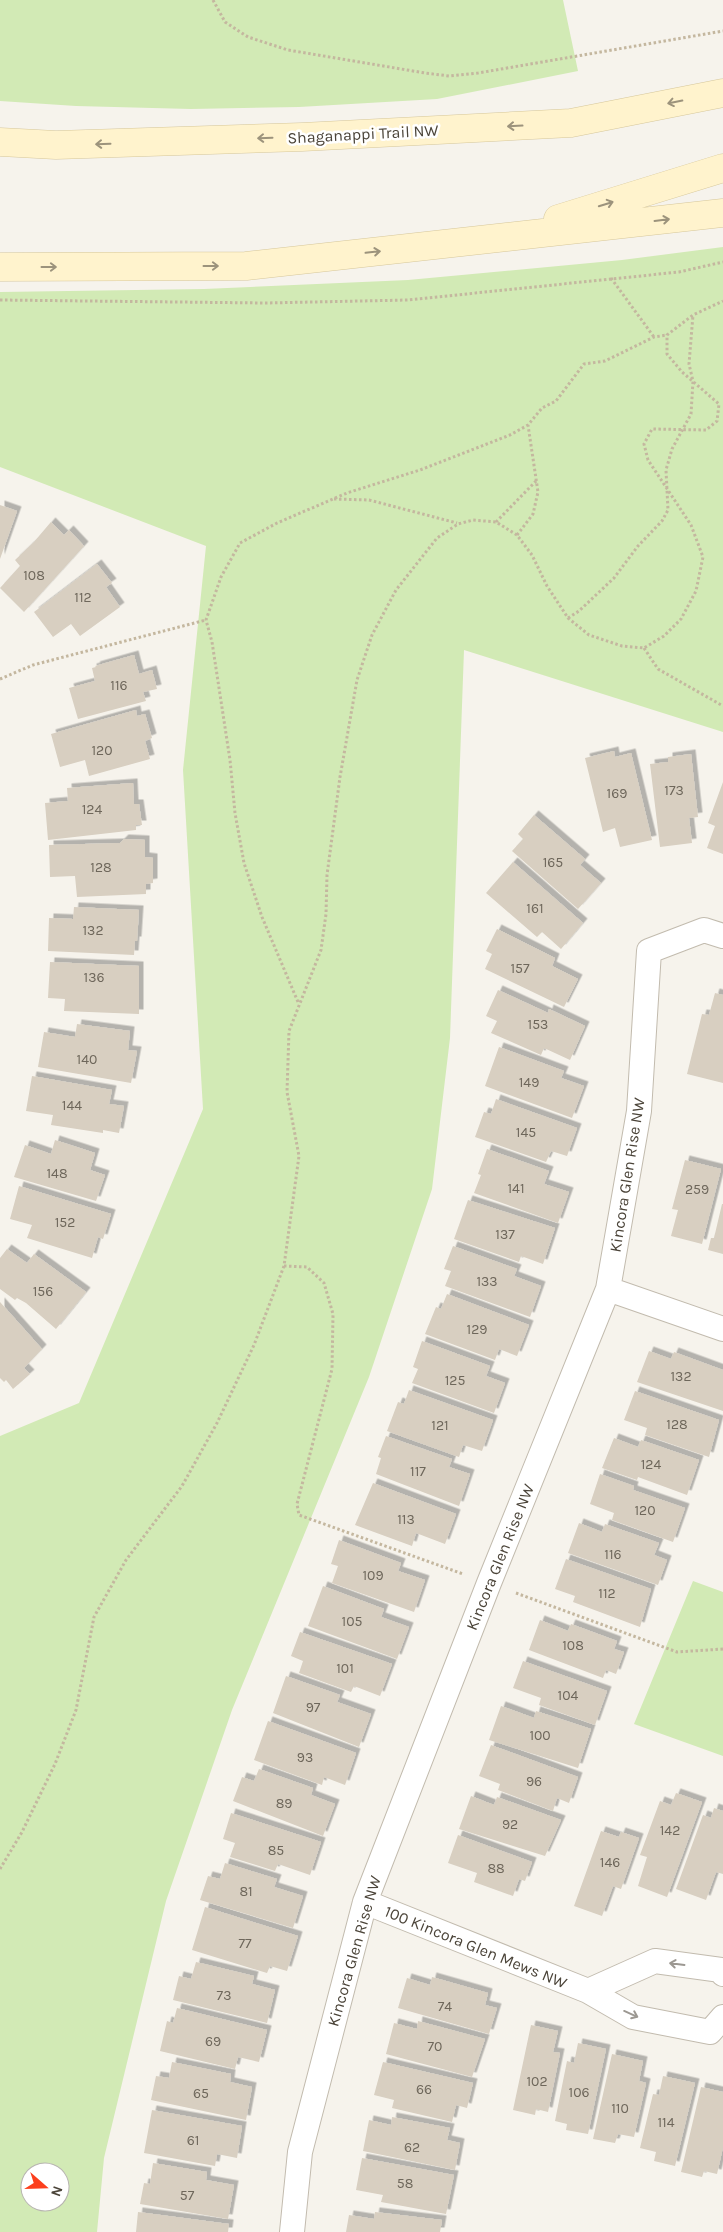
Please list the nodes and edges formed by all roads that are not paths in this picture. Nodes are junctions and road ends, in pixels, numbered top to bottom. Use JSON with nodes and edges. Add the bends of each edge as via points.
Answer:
{"nodes":[{"id":1,"x":723,"y":93,"type":"edge"},
{"id":2,"x":0,"y":142,"type":"edge"},
{"id":3,"x":723,"y":168,"type":"edge"},
{"id":4,"x":723,"y":212,"type":"edge"},
{"id":5,"x":492,"y":240,"type":"junction"},
{"id":6,"x":0,"y":268,"type":"edge"},
{"id":7,"x":723,"y":936,"type":"edge"},
{"id":8,"x":608,"y":1289,"type":"junction"},
{"id":9,"x":723,"y":1329,"type":"edge"},
{"id":10,"x":365,"y":1902,"type":"junction"},
{"id":11,"x":723,"y":1974,"type":"edge"},
{"id":12,"x":588,"y":1991,"type":"junction"},
{"id":13,"x":723,"y":2018,"type":"edge"},
{"id":14,"x":292,"y":2232,"type":"edge"}],
"edges":[{"from":1,"to":2,"type":"main road","name":"Shaganappi Trail NW","one_way":true,"via":[[571,123],[302,137],[56,145]]},
{"from":5,"to":3,"type":"main road","one_way":true},
{"from":5,"to":4,"type":"main road","one_way":true},
{"from":6,"to":5,"type":"main road","one_way":true,"via":[[246,266]]},
{"from":7,"to":8,"type":"street","name":"Kincora Glen Rise NW","via":[[704,930],[649,951],[639,1111]]},
{"from":8,"to":9,"type":"street"},
{"from":8,"to":10,"type":"street","name":"Kincora Glen Rise NW","via":[[488,1583]]},
{"from":10,"to":12,"type":"street","name":"100 Kincora Glen Mews NW"},
{"from":10,"to":14,"type":"street","name":"Kincora Glen Rise NW","via":[[300,2152]]},
{"from":11,"to":12,"type":"street","name":"100 Kincora Glen Mews NW","one_way":true,"via":[[721,1970],[655,1962]]},
{"from":12,"to":13,"type":"street","name":"100 Kincora Glen Mews NW","one_way":true,"via":[[634,2016],[677,2026],[710,2032]]}]}
